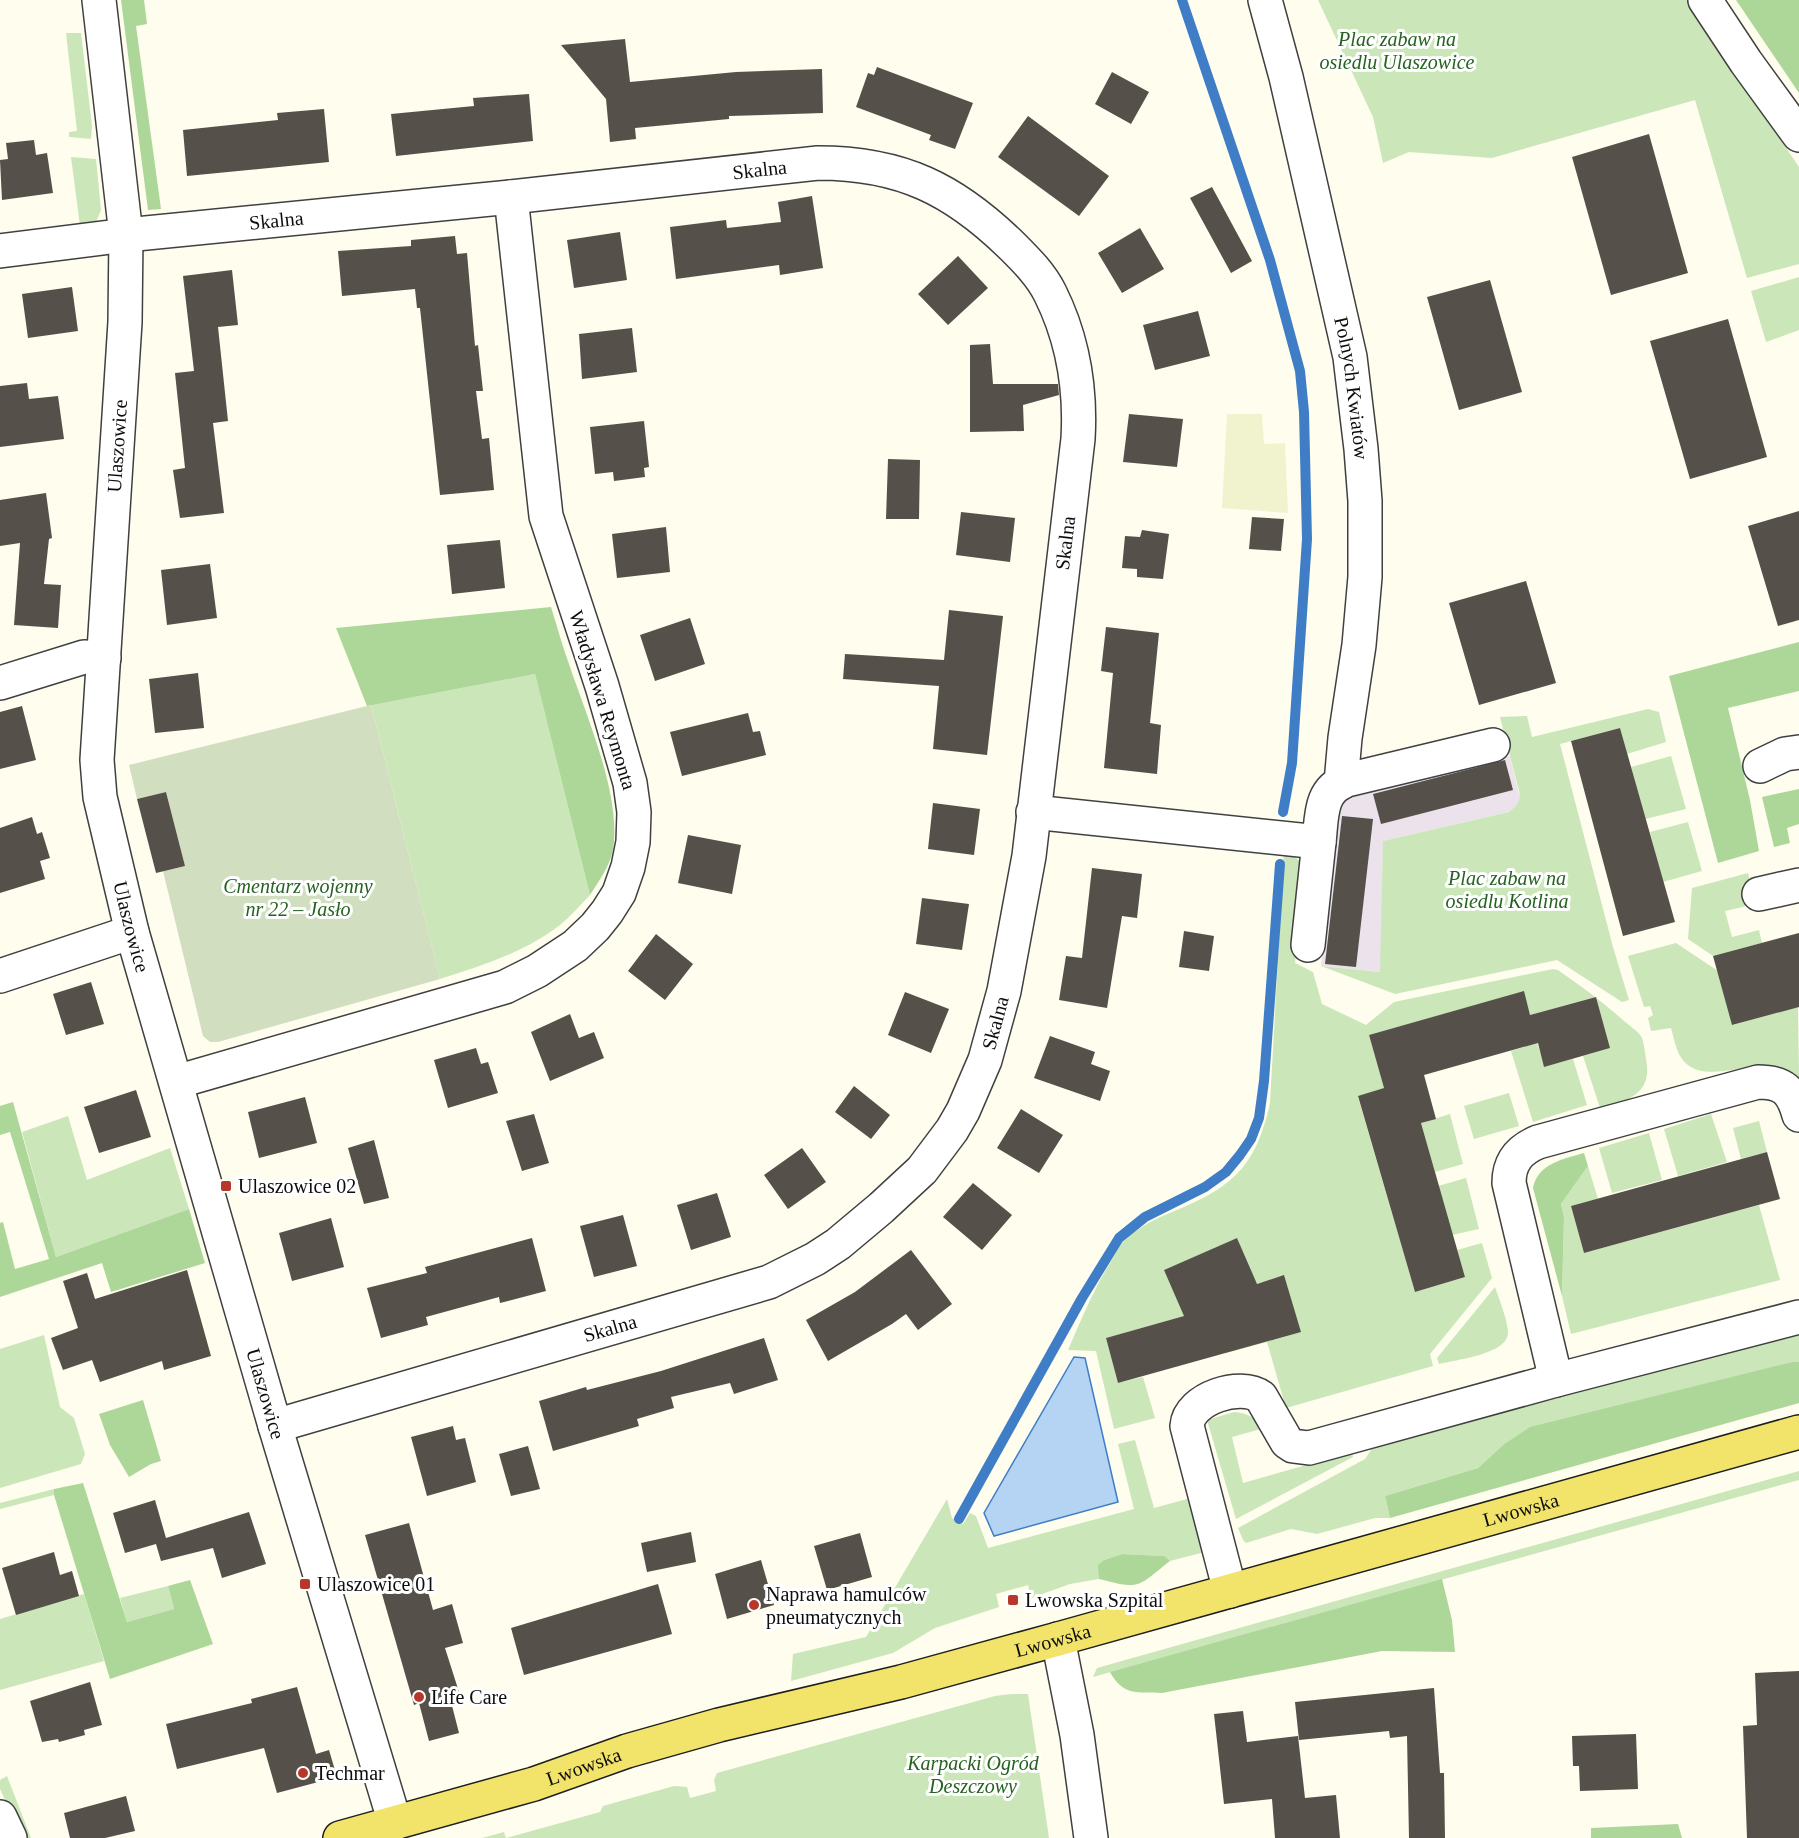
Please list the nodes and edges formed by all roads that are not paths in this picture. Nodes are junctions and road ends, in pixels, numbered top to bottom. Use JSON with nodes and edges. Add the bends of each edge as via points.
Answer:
{"nodes":[{"id":1,"x":99,"y":0,"type":"edge"},
{"id":2,"x":1265,"y":0,"type":"edge"},
{"id":3,"x":1705,"y":0,"type":"edge"},
{"id":4,"x":1799,"y":135,"type":"edge"},
{"id":5,"x":512,"y":197,"type":"junction"},
{"id":6,"x":126,"y":235,"type":"junction"},
{"id":7,"x":0,"y":251,"type":"edge"},
{"id":8,"x":104,"y":658,"type":"junction"},
{"id":9,"x":0,"y":683,"type":"edge"},
{"id":10,"x":1493,"y":745,"type":"dead end"},
{"id":11,"x":1799,"y":752,"type":"edge"},
{"id":12,"x":1760,"y":766,"type":"dead end"},
{"id":13,"x":1341,"y":783,"type":"junction"},
{"id":14,"x":1033,"y":812,"type":"junction"},
{"id":15,"x":1319,"y":842,"type":"junction"},
{"id":16,"x":119,"y":875,"type":"junction"},
{"id":17,"x":1799,"y":885,"type":"edge"},
{"id":18,"x":1760,"y":894,"type":"dead end"},
{"id":19,"x":132,"y":932,"type":"junction"},
{"id":20,"x":1308,"y":945,"type":"dead end"},
{"id":21,"x":0,"y":976,"type":"edge"},
{"id":22,"x":176,"y":1082,"type":"junction"},
{"id":23,"x":1799,"y":1115,"type":"edge"},
{"id":24,"x":1799,"y":1317,"type":"edge"},
{"id":25,"x":1556,"y":1380,"type":"junction"},
{"id":26,"x":275,"y":1426,"type":"junction"},
{"id":27,"x":1799,"y":1432,"type":"edge"},
{"id":28,"x":1230,"y":1591,"type":"junction"},
{"id":29,"x":1058,"y":1639,"type":"junction"},
{"id":30,"x":0,"y":1817,"type":"edge"},
{"id":31,"x":395,"y":1822,"type":"junction"},
{"id":32,"x":10,"y":1838,"type":"edge"},
{"id":33,"x":340,"y":1838,"type":"edge"},
{"id":34,"x":1091,"y":1838,"type":"edge"}],
"edges":[{"from":1,"to":6,"type":"street","name":"Ulaszowice"},
{"from":2,"to":13,"type":"street","name":"Polnych Kwiatów","via":[[1335,287],[1357,405],[1365,501],[1365,576]]},
{"from":3,"to":4,"type":"street"},
{"from":5,"to":6,"type":"street","name":"Skalna"},
{"from":5,"to":14,"type":"street","name":"Skalna","via":[[818,163],[861,164],[910,176],[943,192],[992,227],[1035,270],[1050,292],[1071,347],[1079,424]]},
{"from":5,"to":22,"type":"street","name":"Władysława Reymonta","via":[[546,516],[630,783],[633,842],[619,893],[595,927],[575,946],[505,987]]},
{"from":6,"to":7,"type":"street","name":"Skalna"},
{"from":6,"to":8,"type":"street","name":"Ulaszowice","via":[[125,322]]},
{"from":8,"to":9,"type":"street","via":[[84,657]]},
{"from":8,"to":16,"type":"street","name":"Ulaszowice","via":[[98,778]]},
{"from":10,"to":13,"type":"street"},
{"from":11,"to":12,"type":"street"},
{"from":13,"to":15,"type":"street","via":[[1331,788],[1325,798]]},
{"from":14,"to":15,"type":"street"},
{"from":14,"to":26,"type":"street","name":"Skalna","via":[[1029,856],[1004,992],[972,1091],[952,1130],[922,1170],[838,1244],[769,1282]]},
{"from":15,"to":20,"type":"street"},
{"from":16,"to":19,"type":"street","name":"Ulaszowice"},
{"from":16,"to":22,"type":"street","via":[[149,921],[162,954],[173,1008]]},
{"from":17,"to":18,"type":"street"},
{"from":19,"to":21,"type":"street"},
{"from":19,"to":22,"type":"street","name":"Ulaszowice"},
{"from":22,"to":26,"type":"street","name":"Ulaszowice"},
{"from":23,"to":25,"type":"street","via":[[1796,1103],[1785,1089],[1773,1082],[1758,1082],[1538,1142],[1522,1150],[1511,1164],[1509,1183]]},
{"from":24,"to":25,"type":"street"},
{"from":25,"to":28,"type":"street","via":[[1301,1449],[1287,1442],[1256,1393],[1238,1391],[1202,1402],[1190,1415],[1187,1426]]},
{"from":26,"to":31,"type":"street","name":"Ulaszowice"},
{"from":27,"to":28,"type":"main road","name":"Lwowska"},
{"from":28,"to":29,"type":"main road","name":"Lwowska"},
{"from":29,"to":31,"type":"main road","name":"Lwowska","via":[[901,1682],[719,1725],[627,1751],[534,1784]]},
{"from":29,"to":34,"type":"street","via":[[1077,1735]]},
{"from":30,"to":32,"type":"street"},
{"from":31,"to":33,"type":"main road","name":"Lwowska"}]}
